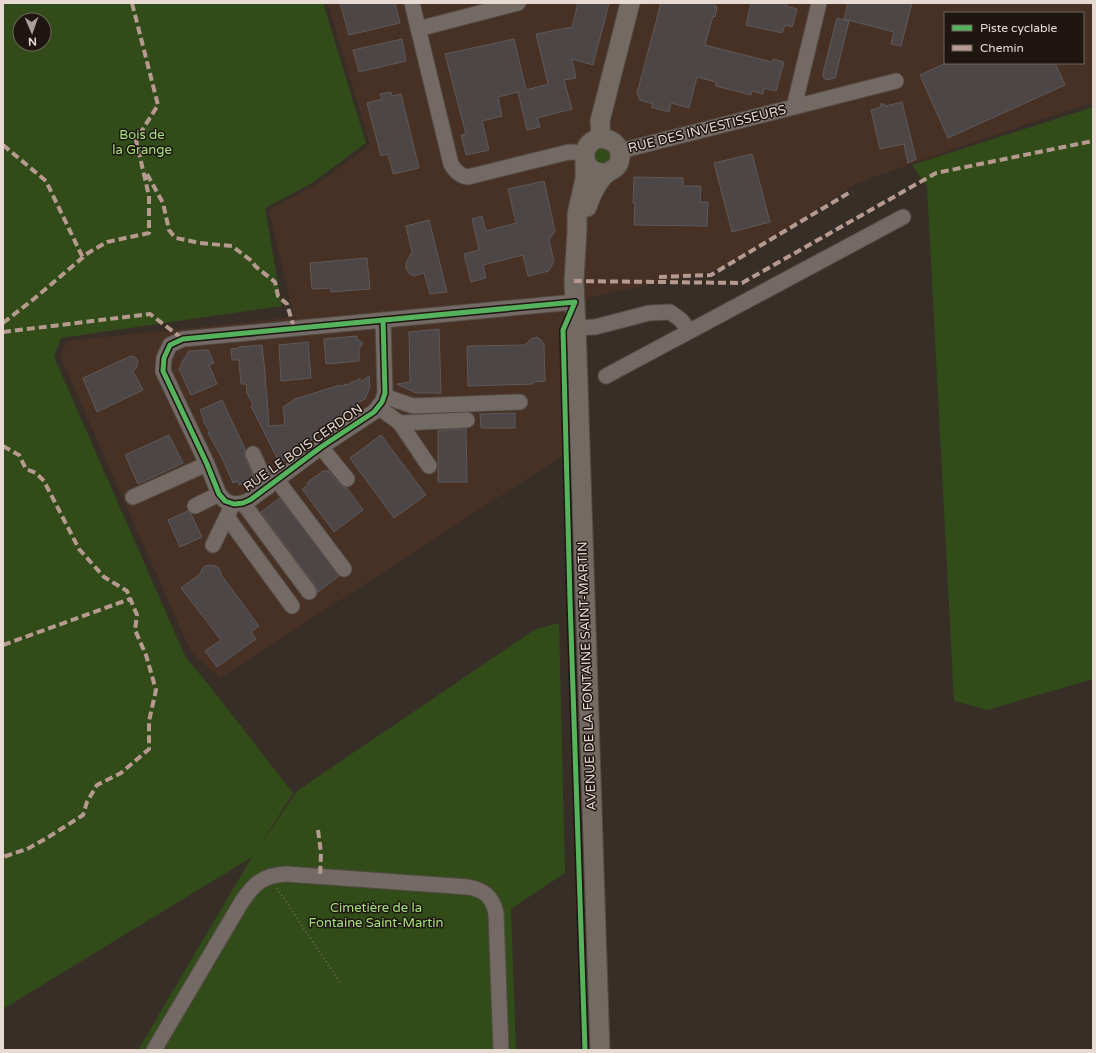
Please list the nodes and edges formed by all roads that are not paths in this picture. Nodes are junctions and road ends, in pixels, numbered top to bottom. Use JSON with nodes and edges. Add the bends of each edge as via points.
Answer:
{"nodes":[{"id":1,"x":412,"y":3,"type":"edge"},
{"id":2,"x":518,"y":3,"type":"edge"},
{"id":3,"x":630,"y":3,"type":"edge"},
{"id":4,"x":819,"y":3,"type":"edge"},
{"id":5,"x":418,"y":29,"type":"junction"},
{"id":6,"x":896,"y":81,"type":"dead end"},
{"id":7,"x":794,"y":107,"type":"junction"},
{"id":8,"x":601,"y":138,"type":"junction"},
{"id":9,"x":620,"y":151,"type":"junction"},
{"id":10,"x":585,"y":157,"type":"junction"},
{"id":11,"x":606,"y":173,"type":"junction"},
{"id":12,"x":903,"y":217,"type":"dead end"},
{"id":13,"x":577,"y":230,"type":"junction"},
{"id":14,"x":575,"y":302,"type":"junction"},
{"id":15,"x":383,"y":320,"type":"junction"},
{"id":16,"x":576,"y":328,"type":"junction"},
{"id":17,"x":689,"y":331,"type":"junction"},
{"id":18,"x":606,"y":376,"type":"dead end"},
{"id":19,"x":381,"y":401,"type":"junction"},
{"id":20,"x":520,"y":402,"type":"dead end"},
{"id":21,"x":467,"y":420,"type":"dead end"},
{"id":22,"x":400,"y":423,"type":"junction"},
{"id":23,"x":322,"y":447,"type":"junction"},
{"id":24,"x":253,"y":454,"type":"dead end"},
{"id":25,"x":207,"y":464,"type":"junction"},
{"id":26,"x":428,"y":466,"type":"dead end"},
{"id":27,"x":347,"y":479,"type":"dead end"},
{"id":28,"x":273,"y":483,"type":"junction"},
{"id":29,"x":219,"y":494,"type":"junction"},
{"id":30,"x":133,"y":497,"type":"dead end"},
{"id":31,"x":238,"y":503,"type":"junction"},
{"id":32,"x":195,"y":506,"type":"dead end"},
{"id":33,"x":226,"y":517,"type":"junction"},
{"id":34,"x":213,"y":545,"type":"dead end"},
{"id":35,"x":344,"y":569,"type":"dead end"},
{"id":36,"x":309,"y":592,"type":"dead end"},
{"id":37,"x":292,"y":606,"type":"dead end"},
{"id":38,"x":154,"y":1050,"type":"edge"},
{"id":39,"x":501,"y":1050,"type":"edge"},
{"id":40,"x":600,"y":1050,"type":"edge"}],
"edges":[{"from":1,"to":5,"type":"street"},
{"from":2,"to":5,"type":"street"},
{"from":3,"to":8,"type":"main road","via":[[600,122]]},
{"from":4,"to":7,"type":"street","name":"RUE DES INVESTISSEURS"},
{"from":5,"to":10,"type":"street","via":[[454,170],[468,177],[569,152]]},
{"from":6,"to":7,"type":"street","name":"RUE DES INVESTISSEURS"},
{"from":7,"to":9,"type":"street","name":"RUE DES INVESTISSEURS"},
{"from":8,"to":9,"type":"main road","via":[[613,141]]},
{"from":8,"to":10,"type":"main road","via":[[590,143],[586,148]]},
{"from":9,"to":11,"type":"main road","via":[[616,168]]},
{"from":10,"to":11,"type":"main road","via":[[589,168],[594,172]]},
{"from":10,"to":13,"type":"main road","name":"AVENUE DE LA FONTAINE SAINT-MARTIN","via":[[585,178],[577,214]]},
{"from":11,"to":13,"type":"main road","via":[[594,189]]},
{"from":12,"to":17,"type":"street"},
{"from":13,"to":14,"type":"main road","name":"AVENUE DE LA FONTAINE SAINT-MARTIN"},
{"from":14,"to":15,"type":"street"},
{"from":14,"to":16,"type":"main road","name":"AVENUE DE LA FONTAINE SAINT-MARTIN"},
{"from":15,"to":19,"type":"street","via":[[385,393]]},
{"from":15,"to":25,"type":"street","via":[[183,339],[170,345],[164,358],[163,371]]},
{"from":16,"to":17,"type":"street","via":[[595,327],[649,313],[670,312],[681,320]]},
{"from":16,"to":40,"type":"main road","name":"AVENUE DE LA FONTAINE SAINT-MARTIN"},
{"from":17,"to":18,"type":"street"},
{"from":19,"to":20,"type":"street","via":[[412,406]]},
{"from":19,"to":22,"type":"street"},
{"from":19,"to":23,"type":"street","name":"RUE LE BOIS CERDON","via":[[374,412]]},
{"from":21,"to":22,"type":"street"},
{"from":22,"to":26,"type":"street"},
{"from":23,"to":27,"type":"street"},
{"from":23,"to":28,"type":"street","name":"RUE LE BOIS CERDON"},
{"from":24,"to":28,"type":"street"},
{"from":25,"to":29,"type":"street"},
{"from":25,"to":30,"type":"street"},
{"from":28,"to":31,"type":"street","name":"RUE LE BOIS CERDON","via":[[250,500]]},
{"from":28,"to":35,"type":"street"},
{"from":29,"to":31,"type":"street","name":"RUE LE BOIS CERDON","via":[[226,501]]},
{"from":29,"to":32,"type":"street"},
{"from":31,"to":33,"type":"street"},
{"from":31,"to":36,"type":"street"},
{"from":33,"to":34,"type":"street"},
{"from":33,"to":37,"type":"street"},
{"from":38,"to":39,"type":"street","via":[[251,889],[272,876],[286,874],[468,887],[487,894],[496,913]]}]}
